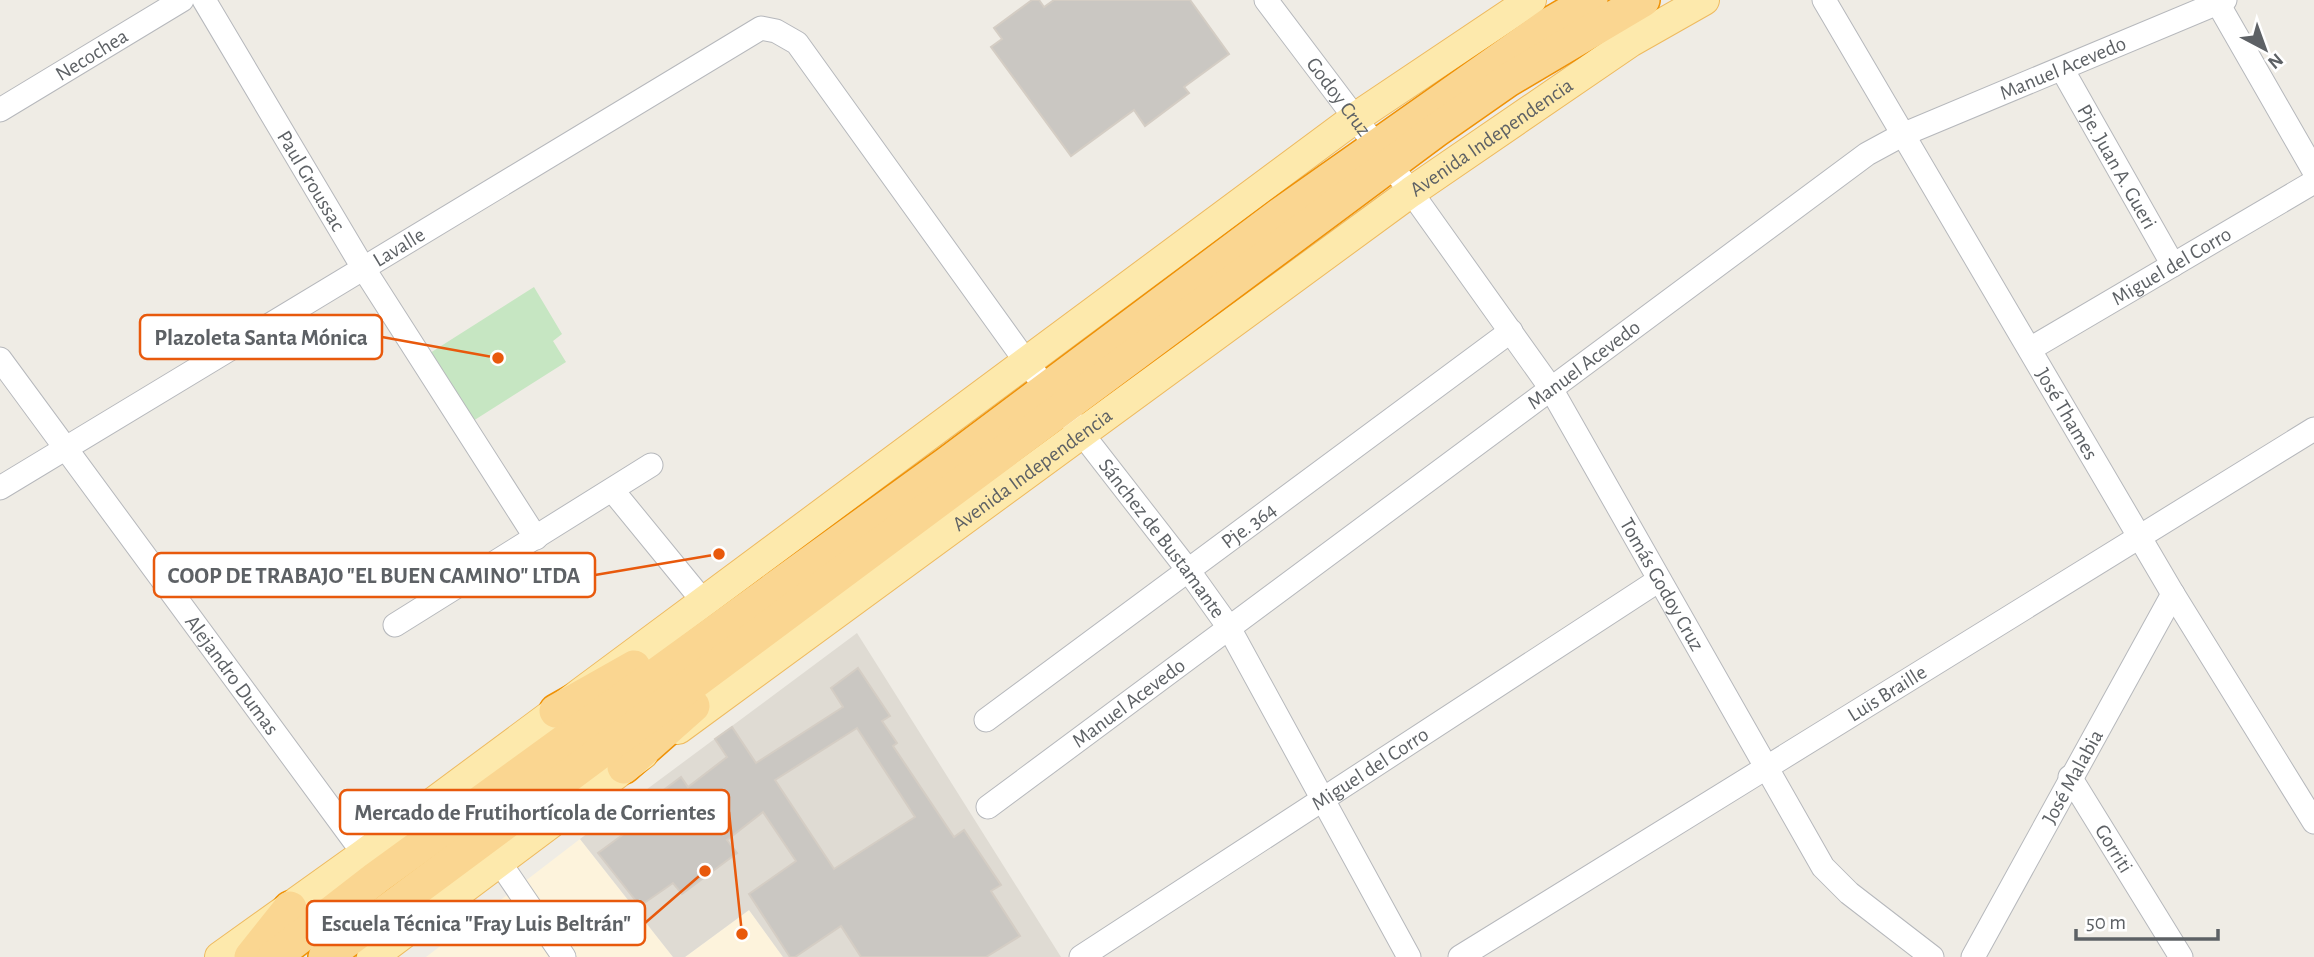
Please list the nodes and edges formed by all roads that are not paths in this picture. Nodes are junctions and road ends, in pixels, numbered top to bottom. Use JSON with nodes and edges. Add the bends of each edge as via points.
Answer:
{"nodes":[{"id":1,"x":181,"y":0,"type":"edge"},
{"id":2,"x":204,"y":0,"type":"edge"},
{"id":3,"x":1266,"y":0,"type":"edge"},
{"id":4,"x":1583,"y":0,"type":"edge"},
{"id":5,"x":1591,"y":0,"type":"edge"},
{"id":6,"x":1642,"y":0,"type":"edge"},
{"id":7,"x":1704,"y":0,"type":"edge"},
{"id":8,"x":1824,"y":0,"type":"edge"},
{"id":9,"x":2219,"y":1,"type":"edge"},
{"id":10,"x":1540,"y":12,"type":"edge"},
{"id":11,"x":797,"y":43,"type":"joint"},
{"id":12,"x":2062,"y":69,"type":"junction"},
{"id":13,"x":0,"y":110,"type":"edge"},
{"id":14,"x":1355,"y":118,"type":"junction"},
{"id":15,"x":1902,"y":135,"type":"junction"},
{"id":16,"x":1383,"y":155,"type":"junction"},
{"id":17,"x":2314,"y":172,"type":"edge"},
{"id":18,"x":2314,"y":182,"type":"edge"},
{"id":19,"x":1412,"y":192,"type":"junction"},
{"id":20,"x":2173,"y":265,"type":"junction"},
{"id":21,"x":362,"y":266,"type":"junction"},
{"id":22,"x":1511,"y":331,"type":"junction"},
{"id":23,"x":2030,"y":349,"type":"junction"},
{"id":24,"x":0,"y":359,"type":"edge"},
{"id":25,"x":1045,"y":386,"type":"junction"},
{"id":26,"x":1549,"y":387,"type":"junction"},
{"id":27,"x":2314,"y":429,"type":"edge"},
{"id":28,"x":1083,"y":435,"type":"junction"},
{"id":29,"x":68,"y":449,"type":"junction"},
{"id":30,"x":651,"y":465,"type":"dead end"},
{"id":31,"x":0,"y":488,"type":"edge"},
{"id":32,"x":612,"y":491,"type":"junction"},
{"id":33,"x":2139,"y":536,"type":"junction"},
{"id":34,"x":536,"y":538,"type":"junction"},
{"id":35,"x":852,"y":547,"type":"junction"},
{"id":36,"x":1188,"y":570,"type":"junction"},
{"id":37,"x":1659,"y":580,"type":"junction"},
{"id":38,"x":2173,"y":594,"type":"junction"},
{"id":39,"x":703,"y":601,"type":"junction"},
{"id":40,"x":395,"y":625,"type":"dead end"},
{"id":41,"x":1227,"y":626,"type":"junction"},
{"id":42,"x":556,"y":711,"type":"junction"},
{"id":43,"x":986,"y":720,"type":"dead end"},
{"id":44,"x":624,"y":767,"type":"junction"},
{"id":45,"x":1767,"y":767,"type":"junction"},
{"id":46,"x":2070,"y":777,"type":"junction"},
{"id":47,"x":1325,"y":800,"type":"junction"},
{"id":48,"x":988,"y":807,"type":"dead end"},
{"id":49,"x":2312,"y":814,"type":"edge"},
{"id":50,"x":364,"y":854,"type":"junction"},
{"id":51,"x":500,"y":863,"type":"junction"},
{"id":52,"x":290,"y":908,"type":"junction"},
{"id":53,"x":1925,"y":956,"type":"edge"},
{"id":54,"x":220,"y":957,"type":"edge"},
{"id":55,"x":251,"y":957,"type":"edge"},
{"id":56,"x":274,"y":957,"type":"edge"},
{"id":57,"x":325,"y":957,"type":"edge"},
{"id":58,"x":372,"y":957,"type":"edge"},
{"id":59,"x":564,"y":957,"type":"edge"},
{"id":60,"x":1081,"y":957,"type":"edge"},
{"id":61,"x":1409,"y":957,"type":"edge"},
{"id":62,"x":1460,"y":957,"type":"edge"},
{"id":63,"x":1973,"y":957,"type":"edge"},
{"id":64,"x":2181,"y":957,"type":"edge"}],
"edges":[{"from":1,"to":13,"type":"street","name":"Necochea"},
{"from":2,"to":21,"type":"street","name":"Paul Groussac"},
{"from":3,"to":14,"type":"street","name":"Godoy Cruz"},
{"from":4,"to":10,"type":"highway"},
{"from":5,"to":10,"type":"highway","name":"Avenida Independencia"},
{"from":6,"to":16,"type":"highway","name":"Avenida Independencia"},
{"from":7,"to":19,"type":"main road","name":"Avenida Independencia","via":[[1630,42]]},
{"from":8,"to":15,"type":"street","name":"José Thames"},
{"from":9,"to":12,"type":"street","name":"Manuel Acevedo"},
{"from":9,"to":17,"type":"street"},
{"from":10,"to":14,"type":"main road","name":"Avenida Independencia"},
{"from":10,"to":16,"type":"highway","name":"Avenida Independencia"},
{"from":11,"to":21,"type":"street","name":"Lavalle","via":[[761,28]]},
{"from":11,"to":25,"type":"street","name":"Sánchez de Bustamante"},
{"from":12,"to":15,"type":"street","name":"Manuel Acevedo"},
{"from":12,"to":20,"type":"street","name":"Pje. Juan A. Gueri"},
{"from":14,"to":16,"type":"street","name":"Godoy Cruz"},
{"from":14,"to":25,"type":"main road","name":"Avenida Independencia"},
{"from":15,"to":23,"type":"street","name":"José Thames"},
{"from":15,"to":26,"type":"street","name":"Manuel Acevedo","via":[[1867,154]]},
{"from":16,"to":19,"type":"street","name":"Godoy Cruz"},
{"from":16,"to":25,"type":"highway","name":"Avenida Independencia"},
{"from":18,"to":20,"type":"street","name":"Miguel del Corro"},
{"from":19,"to":22,"type":"street","name":"Tomás Godoy Cruz"},
{"from":19,"to":28,"type":"main road","name":"Avenida Independencia"},
{"from":20,"to":23,"type":"street","name":"Miguel del Corro"},
{"from":21,"to":29,"type":"street","name":"Lavalle"},
{"from":21,"to":34,"type":"street","name":"Paul Groussac"},
{"from":22,"to":26,"type":"street","name":"Tomás Godoy Cruz"},
{"from":22,"to":36,"type":"street","name":"Pje. 364"},
{"from":23,"to":33,"type":"street","name":"José Thames"},
{"from":24,"to":29,"type":"street","name":"Alejandro Dumas"},
{"from":25,"to":28,"type":"street","name":"Sánchez de Bustamante"},
{"from":25,"to":35,"type":"highway","name":"Avenida Independencia"},
{"from":25,"to":39,"type":"main road","name":"Avenida Independencia"},
{"from":26,"to":37,"type":"street","name":"Tomás Godoy Cruz"},
{"from":26,"to":41,"type":"street","name":"Manuel Acevedo"},
{"from":27,"to":33,"type":"street","name":"Luis Braille"},
{"from":28,"to":36,"type":"street","name":"Sánchez de Bustamante"},
{"from":28,"to":44,"type":"main road","name":"Avenida Independencia"},
{"from":29,"to":31,"type":"street","name":"Lavalle"},
{"from":29,"to":50,"type":"street","name":"Alejandro Dumas"},
{"from":30,"to":32,"type":"street"},
{"from":32,"to":34,"type":"street"},
{"from":32,"to":39,"type":"street"},
{"from":33,"to":38,"type":"street","name":"José Thames"},
{"from":33,"to":45,"type":"street","name":"Luis Braille"},
{"from":34,"to":40,"type":"street"},
{"from":35,"to":42,"type":"highway","via":[[761,582],[654,655]]},
{"from":35,"to":44,"type":"highway"},
{"from":35,"to":56,"type":"highway","name":"Avenida Independencia","via":[[376,878]]},
{"from":35,"to":57,"type":"highway","name":"Avenida Independencia"},
{"from":36,"to":41,"type":"street","name":"Sánchez de Bustamante"},
{"from":36,"to":43,"type":"street","name":"Pje. 364"},
{"from":37,"to":45,"type":"street","name":"Tomás Godoy Cruz"},
{"from":37,"to":47,"type":"street","name":"Miguel del Corro"},
{"from":38,"to":46,"type":"street","name":"José Malabia"},
{"from":38,"to":49,"type":"street","name":"José Thames"},
{"from":39,"to":42,"type":"main road","name":"Avenida Independencia"},
{"from":41,"to":47,"type":"street","name":"Sánchez de Bustamante"},
{"from":41,"to":48,"type":"street","name":"Manuel Acevedo"},
{"from":42,"to":50,"type":"main road","name":"Avenida Independencia"},
{"from":44,"to":51,"type":"main road","name":"Avenida Independencia"},
{"from":45,"to":53,"type":"street","name":"Tomás Godoy Cruz","via":[[1823,867]]},
{"from":45,"to":62,"type":"street","name":"Luis Braille"},
{"from":46,"to":63,"type":"street","name":"José Malabia"},
{"from":46,"to":64,"type":"street","name":"Gorriti"},
{"from":47,"to":60,"type":"street","name":"Miguel del Corro"},
{"from":47,"to":61,"type":"street","name":"Sánchez de Bustamante"},
{"from":50,"to":52,"type":"main road","name":"Avenida Independencia"},
{"from":51,"to":58,"type":"main road","name":"Avenida Independencia"},
{"from":51,"to":59,"type":"street"},
{"from":52,"to":54,"type":"main road","name":"Avenida Independencia"},
{"from":52,"to":55,"type":"highway"}]}
